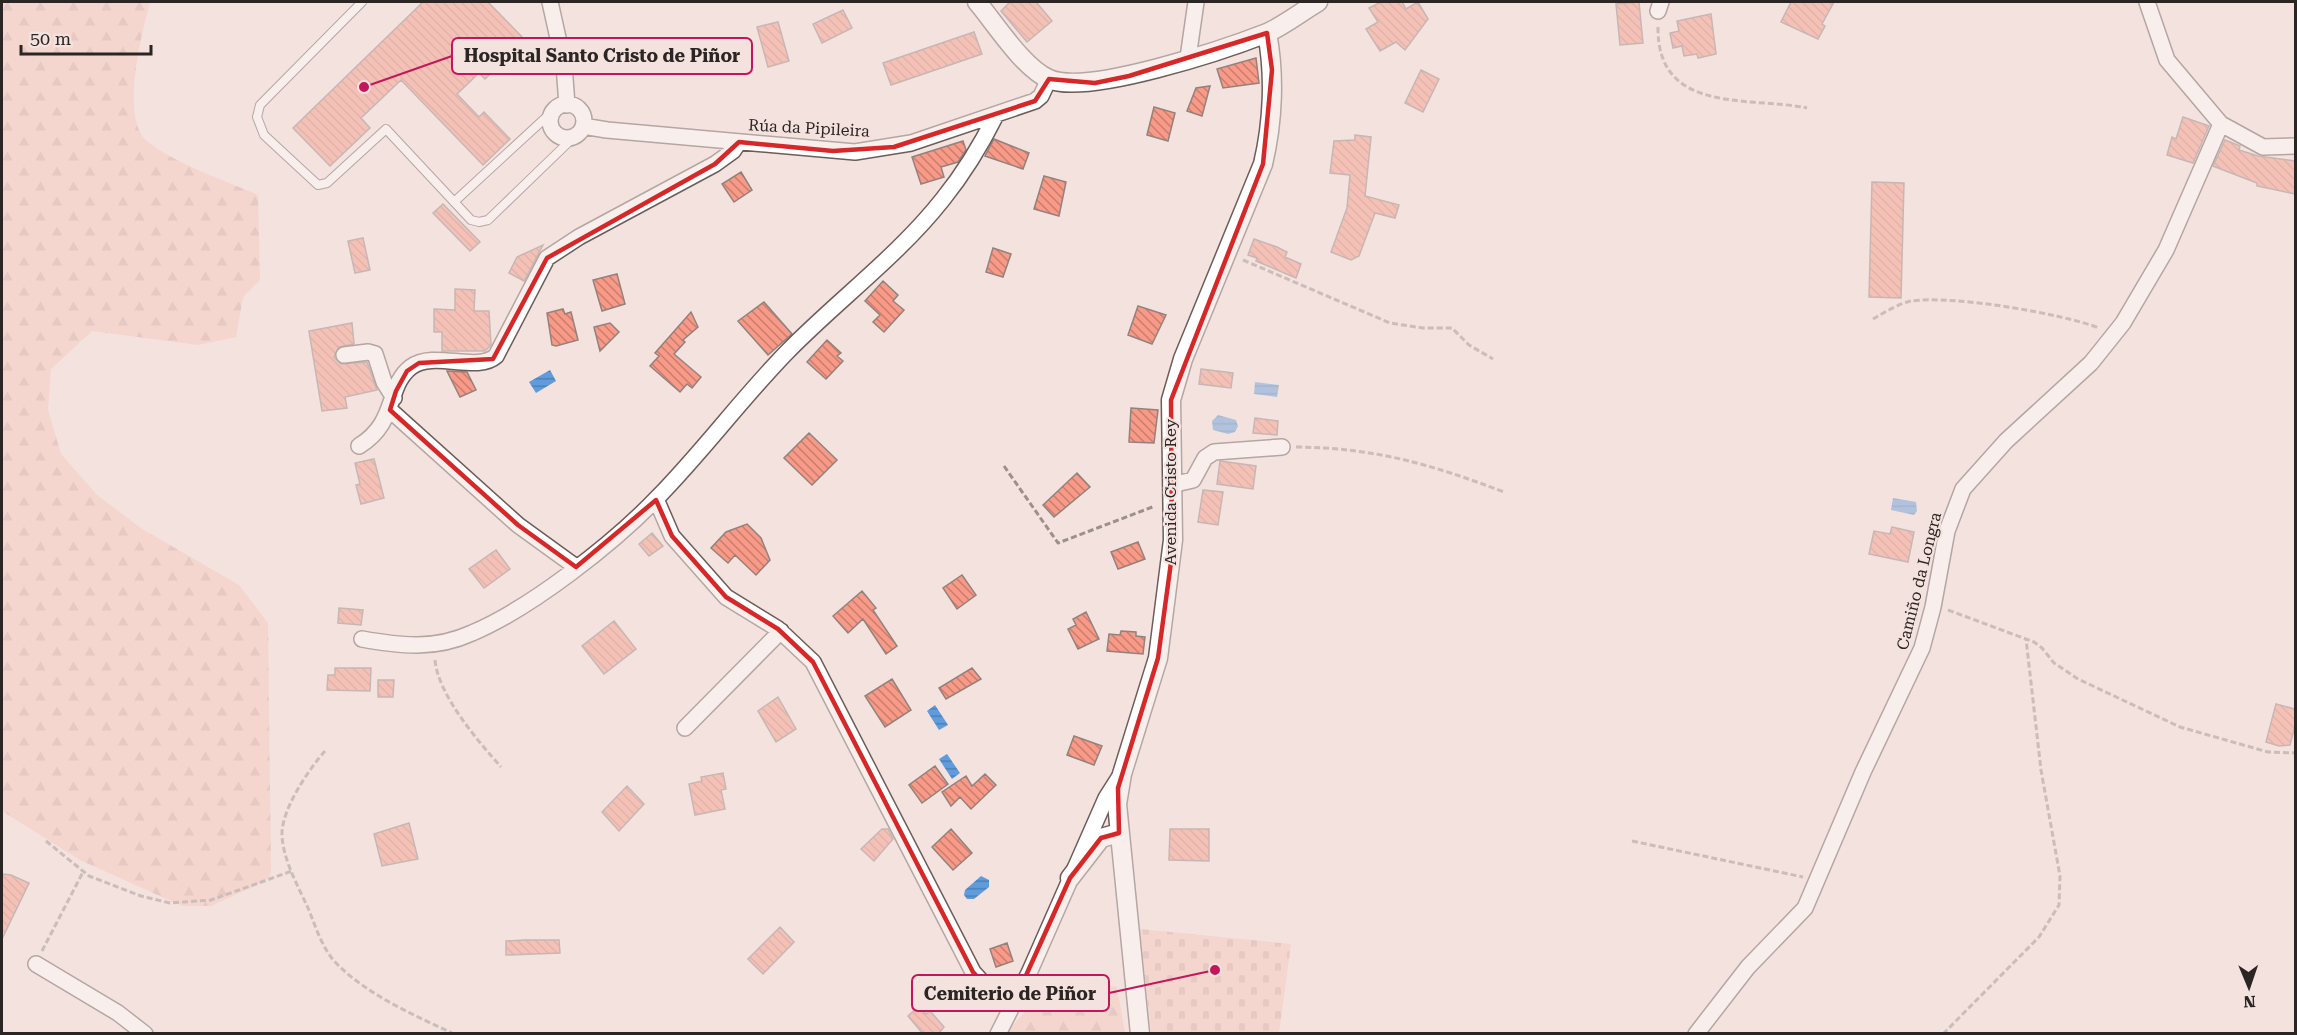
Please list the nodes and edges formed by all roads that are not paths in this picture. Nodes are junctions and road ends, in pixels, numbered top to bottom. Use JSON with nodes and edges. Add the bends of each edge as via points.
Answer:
{"nodes":[{"id":1,"x":363,"y":2,"type":"edge"},
{"id":2,"x":550,"y":2,"type":"edge"},
{"id":3,"x":977,"y":2,"type":"edge"},
{"id":4,"x":1196,"y":2,"type":"edge"},
{"id":5,"x":1318,"y":2,"type":"edge"},
{"id":6,"x":2147,"y":2,"type":"edge"},
{"id":7,"x":1267,"y":33,"type":"junction"},
{"id":8,"x":1188,"y":58,"type":"junction"},
{"id":9,"x":1049,"y":79,"type":"junction"},
{"id":10,"x":561,"y":107,"type":"junction"},
{"id":11,"x":996,"y":114,"type":"junction"},
{"id":12,"x":2220,"y":124,"type":"junction"},
{"id":13,"x":580,"y":131,"type":"junction"},
{"id":14,"x":739,"y":142,"type":"junction"},
{"id":15,"x":2295,"y":147,"type":"edge"},
{"id":16,"x":454,"y":202,"type":"junction"},
{"id":17,"x":344,"y":355,"type":"dead end"},
{"id":18,"x":392,"y":404,"type":"junction"},
{"id":19,"x":359,"y":446,"type":"dead end"},
{"id":20,"x":1282,"y":447,"type":"road end"},
{"id":21,"x":1171,"y":486,"type":"junction"},
{"id":22,"x":656,"y":499,"type":"junction"},
{"id":23,"x":576,"y":567,"type":"junction"},
{"id":24,"x":781,"y":631,"type":"junction"},
{"id":25,"x":362,"y":639,"type":"dead end"},
{"id":26,"x":685,"y":728,"type":"dead end"},
{"id":27,"x":1122,"y":774,"type":"junction"},
{"id":28,"x":1119,"y":833,"type":"junction"},
{"id":29,"x":1070,"y":878,"type":"junction"},
{"id":30,"x":36,"y":964,"type":"road end"},
{"id":31,"x":1014,"y":1002,"type":"junction"},
{"id":32,"x":145,"y":1034,"type":"edge"},
{"id":33,"x":998,"y":1034,"type":"edge"},
{"id":34,"x":1140,"y":1034,"type":"edge"},
{"id":35,"x":1696,"y":1034,"type":"edge"}],
"edges":[{"from":1,"to":16,"type":"lane","via":[[268,94],[260,105],[259,126],[321,186],[382,130],[389,130]]},
{"from":2,"to":10,"type":"street","name":"Rúa da Pipileira","via":[[564,65]]},
{"from":3,"to":9,"type":"street","via":[[1018,52]]},
{"from":4,"to":8,"type":"street"},
{"from":5,"to":7,"type":"street"},
{"from":6,"to":12,"type":"street","via":[[2167,60]]},
{"from":7,"to":8,"type":"street"},
{"from":7,"to":21,"type":"street","name":"Avenida Cristo Rey","via":[[1272,70],[1266,151],[1257,182],[1175,380],[1169,423]]},
{"from":8,"to":9,"type":"street","via":[[1095,83]]},
{"from":9,"to":11,"type":"street","name":"Rúa da Pipileira","via":[[1035,101]]},
{"from":10,"to":13,"type":"street","via":[[579,110]]},
{"from":10,"to":13,"type":"street","name":"Rúa da Pipileira","via":[[550,124],[555,134],[565,138]]},
{"from":10,"to":16,"type":"lane"},
{"from":11,"to":14,"type":"street","name":"Rúa da Pipileira","via":[[911,143],[877,150],[833,151]]},
{"from":11,"to":22,"type":"street","via":[[969,164],[943,200],[784,355]]},
{"from":12,"to":15,"type":"street","via":[[2263,147]]},
{"from":12,"to":35,"type":"street","name":"Camiño da Longra","via":[[2166,250],[2114,335],[2079,375],[1968,481],[1947,531],[1933,606],[1911,675],[1863,772],[1820,879],[1805,908],[1748,967]]},
{"from":13,"to":14,"type":"street","name":"Rúa da Pipileira"},
{"from":13,"to":16,"type":"lane","via":[[488,220],[471,220]]},
{"from":14,"to":18,"type":"street","via":[[715,164],[547,258],[492,359],[419,363],[407,371]]},
{"from":17,"to":18,"type":"street","via":[[375,354]]},
{"from":18,"to":19,"type":"street","via":[[382,427]]},
{"from":18,"to":23,"type":"street","via":[[518,525]]},
{"from":20,"to":21,"type":"street","via":[[1214,452],[1205,458],[1192,480]]},
{"from":21,"to":27,"type":"street","name":"Avenida Cristo Rey","via":[[1172,555],[1158,658]]},
{"from":22,"to":23,"type":"street"},
{"from":22,"to":24,"type":"street","via":[[672,536],[726,597]]},
{"from":23,"to":25,"type":"street","via":[[490,625],[454,641],[416,647]]},
{"from":24,"to":26,"type":"street"},
{"from":24,"to":31,"type":"street","via":[[816,667],[973,972],[993,994]]},
{"from":27,"to":28,"type":"street","name":"Avenida Cristo Rey","via":[[1117,804]]},
{"from":27,"to":29,"type":"street","via":[[1106,798]]},
{"from":28,"to":29,"type":"street","via":[[1101,838]]},
{"from":28,"to":34,"type":"street","name":"Avenida Cristo Rey"},
{"from":29,"to":31,"type":"street"},
{"from":30,"to":32,"type":"street","via":[[118,1013]]},
{"from":31,"to":33,"type":"street"}]}
